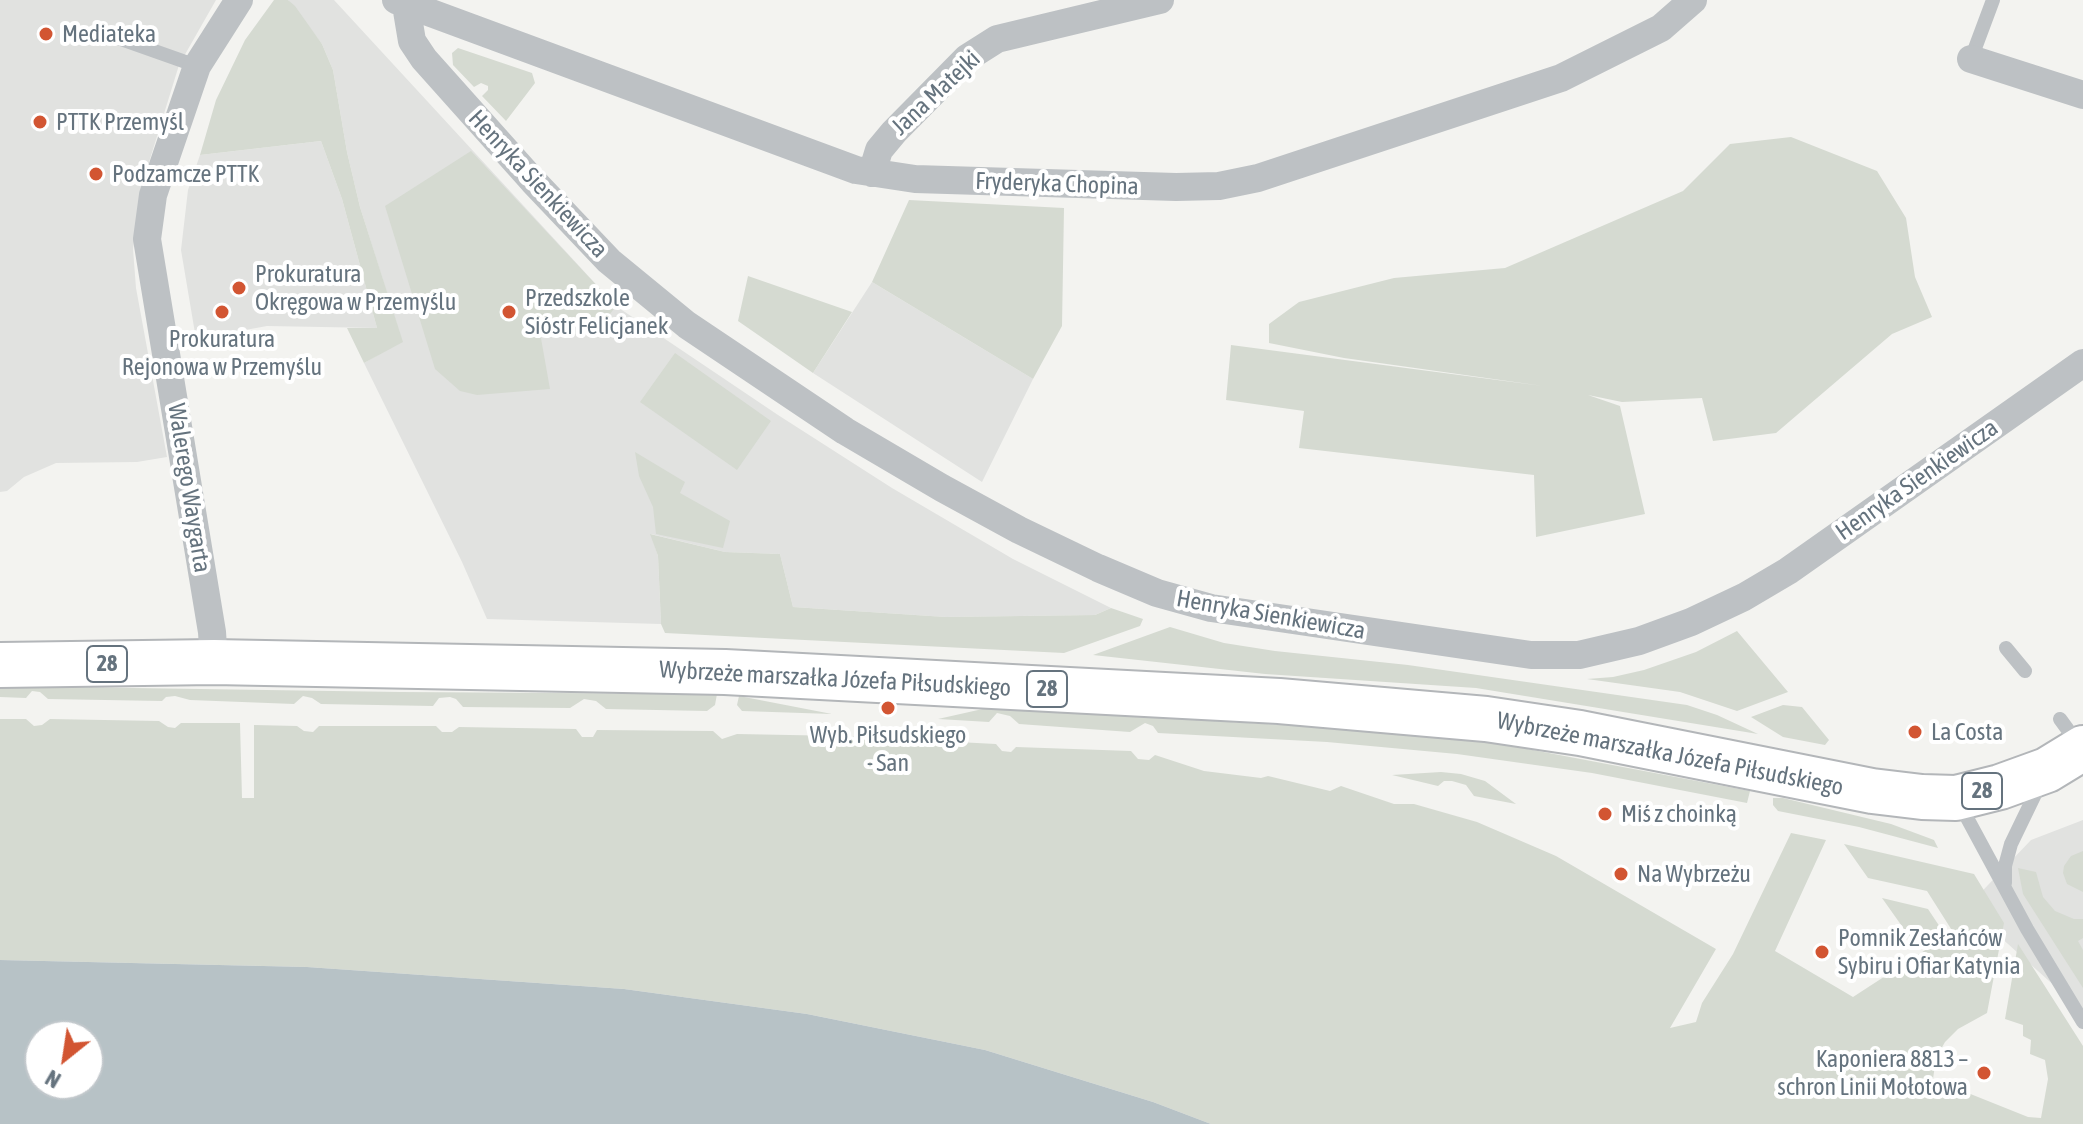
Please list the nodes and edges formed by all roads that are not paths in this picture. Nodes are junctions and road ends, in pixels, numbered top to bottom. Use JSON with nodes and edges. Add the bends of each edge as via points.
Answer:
{"nodes":[{"id":1,"x":239,"y":0,"type":"edge"},
{"id":2,"x":1160,"y":0,"type":"edge"},
{"id":3,"x":1693,"y":0,"type":"edge"},
{"id":4,"x":1993,"y":0,"type":"edge"},
{"id":5,"x":401,"y":3,"type":"edge"},
{"id":6,"x":115,"y":37,"type":"dead end"},
{"id":7,"x":1971,"y":59,"type":"joint"},
{"id":8,"x":197,"y":66,"type":"junction"},
{"id":9,"x":2083,"y":95,"type":"edge"},
{"id":10,"x":872,"y":173,"type":"junction"},
{"id":11,"x":2083,"y":363,"type":"edge"},
{"id":12,"x":2006,"y":648,"type":"dead end"},
{"id":13,"x":214,"y":662,"type":"junction"},
{"id":14,"x":0,"y":665,"type":"edge"},
{"id":15,"x":2025,"y":671,"type":"dead end"},
{"id":16,"x":2068,"y":746,"type":"edge"},
{"id":17,"x":1956,"y":798,"type":"junction"},
{"id":18,"x":2007,"y":891,"type":"junction"},
{"id":19,"x":2083,"y":1022,"type":"edge"}],
"edges":[{"from":1,"to":8,"type":"street","name":"Walerego Waygarta"},
{"from":2,"to":10,"type":"street","name":"Jana Matejki","via":[[997,39],[967,58],[904,121],[879,150]]},
{"from":3,"to":10,"type":"street","name":"Fryderyka Chopina","via":[[1661,28],[1561,78],[1258,178],[1219,186],[993,182]]},
{"from":4,"to":7,"type":"lane"},
{"from":5,"to":10,"type":"street","name":"Fryderyka Chopina","via":[[828,162]]},
{"from":5,"to":11,"type":"street","name":"Henryka Sienkiewicza","via":[[412,41],[424,59],[609,261],[687,325],[845,431],[1019,530],[1157,593],[1211,608],[1531,655],[1579,655],[1639,641],[1691,622],[1788,571]]},
{"from":6,"to":8,"type":"lane"},
{"from":7,"to":9,"type":"street"},
{"from":8,"to":13,"type":"street","name":"Walerego Waygarta","via":[[153,195],[147,239]]},
{"from":12,"to":15,"type":"lane"},
{"from":13,"to":14,"type":"main road","name":"Wybrzeże marszałka Józefa Piłsudskiego","number":"28"},
{"from":13,"to":17,"type":"main road","name":"Wybrzeże marszałka Józefa Piłsudskiego","number":"28","via":[[725,672],[1279,701],[1501,721],[1872,791]]},
{"from":16,"to":17,"type":"main road","name":"Wybrzeże marszałka Józefa Piłsudskiego","number":"28","via":[[2000,787]]},
{"from":16,"to":18,"type":"lane","via":[[2011,844],[2005,866]]},
{"from":17,"to":18,"type":"lane"},
{"from":18,"to":19,"type":"lane"}]}
